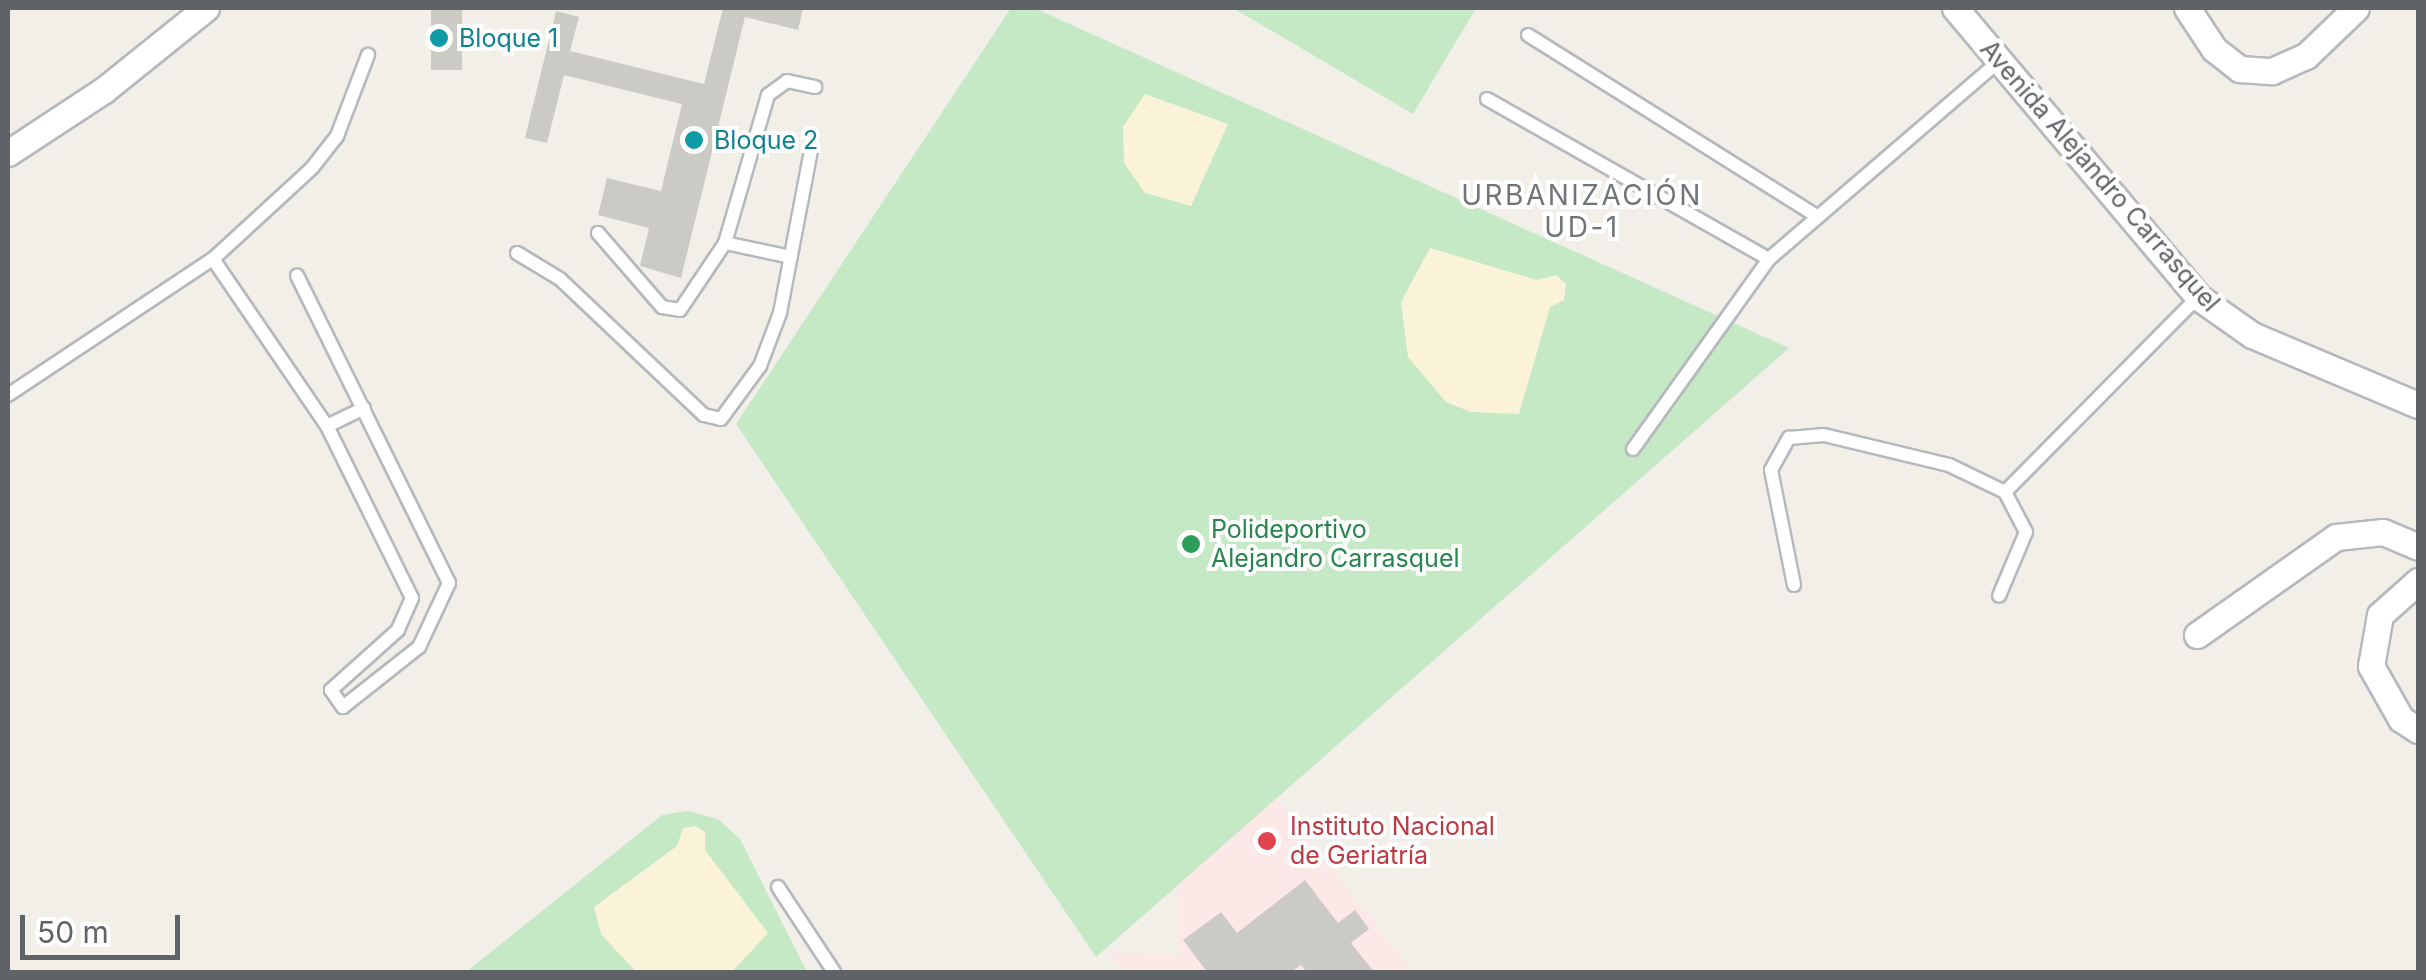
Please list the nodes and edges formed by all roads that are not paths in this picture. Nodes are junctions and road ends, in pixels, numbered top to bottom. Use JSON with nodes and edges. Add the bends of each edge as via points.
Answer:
{"nodes":[{"id":1,"x":206,"y":8,"type":"edge"},
{"id":2,"x":1955,"y":8,"type":"edge"},
{"id":3,"x":2187,"y":8,"type":"edge"},
{"id":4,"x":2356,"y":8,"type":"edge"},
{"id":5,"x":1528,"y":35,"type":"dead end"},
{"id":6,"x":368,"y":55,"type":"dead end"},
{"id":7,"x":2000,"y":60,"type":"junction"},
{"id":8,"x":815,"y":87,"type":"dead end"},
{"id":9,"x":1487,"y":99,"type":"dead end"},
{"id":10,"x":811,"y":151,"type":"dead end"},
{"id":11,"x":8,"y":153,"type":"edge"},
{"id":12,"x":1814,"y":215,"type":"junction"},
{"id":13,"x":598,"y":233,"type":"dead end"},
{"id":14,"x":725,"y":243,"type":"junction"},
{"id":15,"x":518,"y":253,"type":"dead end"},
{"id":16,"x":791,"y":257,"type":"junction"},
{"id":17,"x":212,"y":259,"type":"junction"},
{"id":18,"x":1770,"y":259,"type":"junction"},
{"id":19,"x":297,"y":275,"type":"dead end"},
{"id":20,"x":2198,"y":298,"type":"junction"},
{"id":21,"x":8,"y":395,"type":"edge"},
{"id":22,"x":2418,"y":405,"type":"edge"},
{"id":23,"x":364,"y":408,"type":"junction"},
{"id":24,"x":326,"y":426,"type":"junction"},
{"id":25,"x":1633,"y":449,"type":"dead end"},
{"id":26,"x":2005,"y":492,"type":"junction"},
{"id":27,"x":2418,"y":547,"type":"edge"},
{"id":28,"x":2418,"y":581,"type":"edge"},
{"id":29,"x":1794,"y":585,"type":"dead end"},
{"id":30,"x":1999,"y":596,"type":"dead end"},
{"id":31,"x":2197,"y":635,"type":"dead end"},
{"id":32,"x":2418,"y":730,"type":"edge"},
{"id":33,"x":778,"y":888,"type":"dead end"},
{"id":34,"x":834,"y":972,"type":"edge"}],
"edges":[{"from":1,"to":11,"type":"street","via":[[104,90]]},
{"from":2,"to":7,"type":"street","name":"Avenida Alejandro Carrasquel"},
{"from":3,"to":4,"type":"street","via":[[2214,48],[2240,69],[2272,71],[2306,56]]},
{"from":5,"to":12,"type":"lane"},
{"from":6,"to":17,"type":"lane","via":[[326,154]]},
{"from":7,"to":12,"type":"lane"},
{"from":7,"to":20,"type":"street","name":"Avenida Alejandro Carrasquel"},
{"from":8,"to":14,"type":"lane","via":[[787,81],[768,95]]},
{"from":9,"to":18,"type":"lane"},
{"from":10,"to":16,"type":"lane"},
{"from":12,"to":18,"type":"lane"},
{"from":13,"to":14,"type":"lane","via":[[662,308],[680,310]]},
{"from":14,"to":16,"type":"lane"},
{"from":15,"to":16,"type":"lane","via":[[560,278],[704,415],[721,418],[760,366]]},
{"from":17,"to":21,"type":"lane"},
{"from":17,"to":24,"type":"lane"},
{"from":18,"to":25,"type":"lane"},
{"from":19,"to":23,"type":"lane"},
{"from":20,"to":22,"type":"street","name":"Avenida Alejandro Carrasquel","via":[[2252,335]]},
{"from":20,"to":26,"type":"lane"},
{"from":23,"to":24,"type":"lane"},
{"from":23,"to":24,"type":"lane","via":[[449,582],[419,647],[342,708],[331,690],[398,630],[412,598]]},
{"from":26,"to":29,"type":"lane","via":[[1977,474],[1879,446],[1789,438],[1771,470]]},
{"from":26,"to":30,"type":"lane","via":[[2026,532]]},
{"from":27,"to":31,"type":"street","via":[[2383,532],[2336,537]]},
{"from":28,"to":32,"type":"street","via":[[2380,615],[2371,666],[2401,720]]},
{"from":33,"to":34,"type":"lane"}]}
